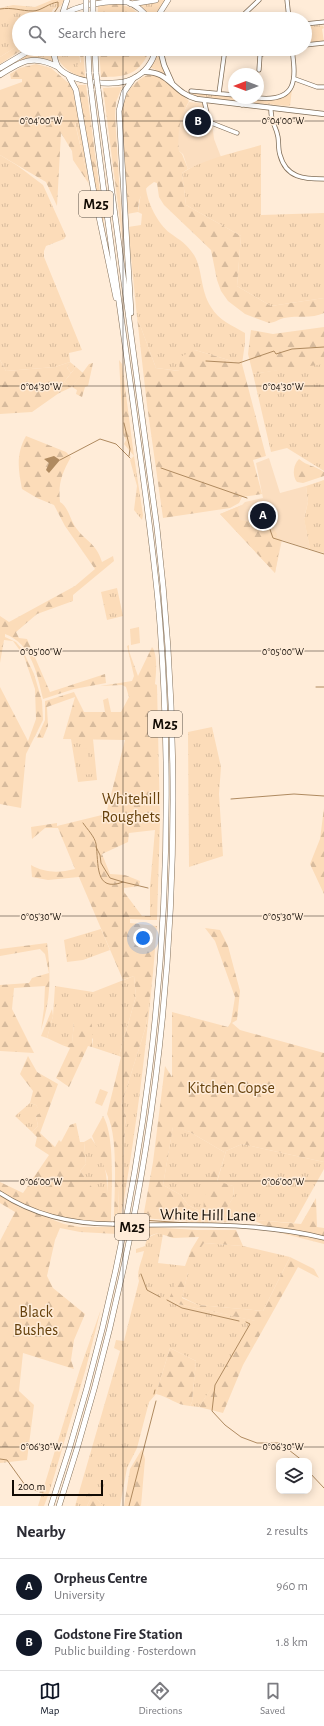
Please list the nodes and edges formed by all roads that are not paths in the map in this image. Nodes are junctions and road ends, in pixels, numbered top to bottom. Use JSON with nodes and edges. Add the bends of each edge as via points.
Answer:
{"nodes":[{"id":1,"x":67,"y":0,"type":"edge"},
{"id":2,"x":86,"y":0,"type":"edge"},
{"id":3,"x":93,"y":0,"type":"edge"},
{"id":4,"x":121,"y":0,"type":"edge"},
{"id":5,"x":156,"y":0,"type":"edge"},
{"id":6,"x":168,"y":0,"type":"edge"},
{"id":7,"x":259,"y":0,"type":"edge"},
{"id":8,"x":287,"y":0,"type":"edge"},
{"id":9,"x":131,"y":4,"type":"junction"},
{"id":10,"x":62,"y":12,"type":"edge"},
{"id":11,"x":70,"y":12,"type":"edge"},
{"id":12,"x":86,"y":12,"type":"edge"},
{"id":13,"x":93,"y":12,"type":"edge"},
{"id":14,"x":143,"y":12,"type":"edge"},
{"id":15,"x":160,"y":12,"type":"edge"},
{"id":16,"x":246,"y":12,"type":"edge"},
{"id":17,"x":288,"y":12,"type":"edge"},
{"id":18,"x":324,"y":22,"type":"edge"},
{"id":19,"x":312,"y":23,"type":"edge"},
{"id":20,"x":324,"y":43,"type":"edge"},
{"id":21,"x":312,"y":44,"type":"edge"},
{"id":22,"x":20,"y":56,"type":"edge"},
{"id":23,"x":55,"y":56,"type":"edge"},
{"id":24,"x":88,"y":56,"type":"edge"},
{"id":25,"x":95,"y":56,"type":"edge"},
{"id":26,"x":153,"y":56,"type":"edge"},
{"id":27,"x":162,"y":56,"type":"edge"},
{"id":28,"x":224,"y":56,"type":"edge"},
{"id":29,"x":260,"y":56,"type":"edge"},
{"id":30,"x":293,"y":56,"type":"edge"},
{"id":31,"x":58,"y":67,"type":"junction"},
{"id":32,"x":0,"y":68,"type":"edge"},
{"id":33,"x":259,"y":68,"type":"edge"},
{"id":34,"x":143,"y":72,"type":"junction"},
{"id":35,"x":0,"y":75,"type":"edge"},
{"id":36,"x":68,"y":75,"type":"junction"},
{"id":37,"x":133,"y":79,"type":"junction"},
{"id":38,"x":295,"y":79,"type":"junction"},
{"id":39,"x":172,"y":83,"type":"junction"},
{"id":40,"x":324,"y":87,"type":"edge"},
{"id":41,"x":192,"y":91,"type":"dead end"},
{"id":42,"x":219,"y":93,"type":"junction"},
{"id":43,"x":228,"y":94,"type":"edge"},
{"id":44,"x":264,"y":98,"type":"edge"},
{"id":45,"x":204,"y":100,"type":"junction"},
{"id":46,"x":242,"y":105,"type":"joint"},
{"id":47,"x":271,"y":108,"type":"junction"},
{"id":48,"x":324,"y":114,"type":"edge"},
{"id":49,"x":236,"y":133,"type":"dead end"},
{"id":50,"x":324,"y":179,"type":"edge"},
{"id":51,"x":124,"y":334,"type":"junction"},
{"id":52,"x":132,"y":346,"type":"junction"},
{"id":53,"x":0,"y":1193,"type":"edge"},
{"id":54,"x":324,"y":1238,"type":"edge"},
{"id":55,"x":51,"y":1506,"type":"edge"},
{"id":56,"x":59,"y":1506,"type":"edge"}],
"edges":[{"from":1,"to":10,"type":"highway"},
{"from":2,"to":12,"type":"highway","bridge":true},
{"from":3,"to":13,"type":"highway","bridge":true},
{"from":4,"to":9,"type":"highway"},
{"from":4,"to":11,"type":"highway","via":[[81,6]]},
{"from":5,"to":9,"type":"highway"},
{"from":6,"to":15,"type":"highway"},
{"from":7,"to":16,"type":"street"},
{"from":8,"to":17,"type":"street"},
{"from":9,"to":14,"type":"highway"},
{"from":18,"to":19,"type":"street"},
{"from":20,"to":21,"type":"street"},
{"from":22,"to":32,"type":"highway"},
{"from":23,"to":31,"type":"highway"},
{"from":24,"to":51,"type":"highway","number":"M25","bridge":true},
{"from":25,"to":52,"type":"highway","number":"M25","bridge":true},
{"from":26,"to":34,"type":"highway"},
{"from":27,"to":39,"type":"main road"},
{"from":28,"to":42,"type":"street"},
{"from":29,"to":33,"type":"street"},
{"from":30,"to":38,"type":"street"},
{"from":31,"to":35,"type":"highway","via":[[40,60],[28,60]]},
{"from":31,"to":36,"type":"highway"},
{"from":34,"to":37,"type":"highway"},
{"from":34,"to":39,"type":"main road","via":[[157,72]]},
{"from":36,"to":37,"type":"highway","via":[[80,80],[106,83]]},
{"from":36,"to":51,"type":"highway","number":"M25","via":[[76,90],[94,193]]},
{"from":37,"to":52,"type":"highway","number":"M25","via":[[121,98],[119,111]]},
{"from":38,"to":40,"type":"street"},
{"from":38,"to":44,"type":"street","via":[[282,96]]},
{"from":39,"to":45,"type":"main road","via":[[186,95]]},
{"from":41,"to":42,"type":"street"},
{"from":42,"to":43,"type":"street"},
{"from":45,"to":46,"type":"main road"},
{"from":45,"to":49,"type":"street","via":[[209,122]]},
{"from":46,"to":47,"type":"main road"},
{"from":47,"to":48,"type":"main road"},
{"from":47,"to":50,"type":"street","via":[[270,118],[277,130],[280,155],[286,168],[300,178]]},
{"from":51,"to":55,"type":"highway","number":"M25","via":[[153,550],[163,663],[167,803],[162,952],[149,1084],[121,1246],[88,1383]]},
{"from":52,"to":56,"type":"highway","number":"M25","via":[[157,528],[170,662],[174,743],[174,837],[169,942],[156,1083],[130,1239],[104,1357]]},
{"from":53,"to":54,"type":"street","name":"White Hill Lane","bridge":true,"via":[[49,1217],[71,1222],[265,1227]]}]}
